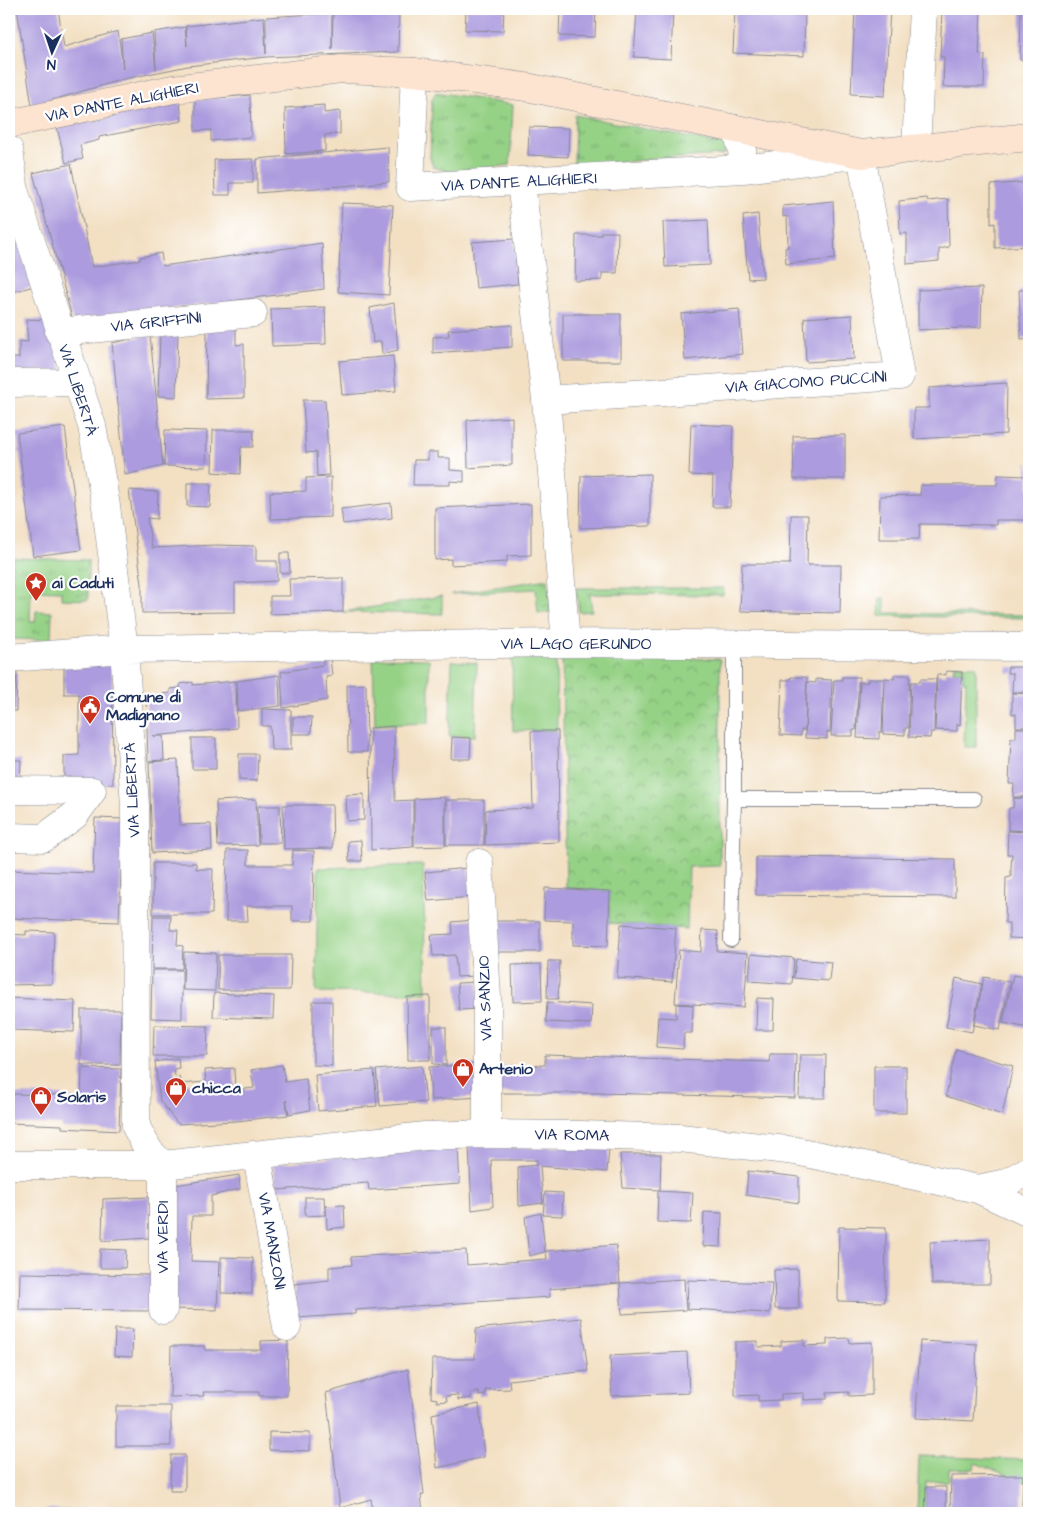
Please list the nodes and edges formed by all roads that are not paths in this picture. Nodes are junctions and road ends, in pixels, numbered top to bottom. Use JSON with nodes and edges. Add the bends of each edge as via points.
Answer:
{"nodes":[{"id":1,"x":923,"y":9,"type":"edge"},
{"id":2,"x":416,"y":72,"type":"junction"},
{"id":3,"x":9,"y":124,"type":"edge"},
{"id":4,"x":736,"y":129,"type":"junction"},
{"id":5,"x":1029,"y":137,"type":"edge"},
{"id":6,"x":916,"y":148,"type":"junction"},
{"id":7,"x":9,"y":150,"type":"edge"},
{"id":8,"x":861,"y":154,"type":"junction"},
{"id":9,"x":743,"y":169,"type":"junction"},
{"id":10,"x":522,"y":182,"type":"junction"},
{"id":11,"x":12,"y":194,"type":"edge"},
{"id":12,"x":253,"y":313,"type":"dead end"},
{"id":13,"x":59,"y":332,"type":"junction"},
{"id":14,"x":77,"y":382,"type":"junction"},
{"id":15,"x":9,"y":384,"type":"edge"},
{"id":16,"x":546,"y":400,"type":"junction"},
{"id":17,"x":566,"y":644,"type":"junction"},
{"id":18,"x":734,"y":644,"type":"junction"},
{"id":19,"x":1029,"y":647,"type":"edge"},
{"id":20,"x":124,"y":649,"type":"junction"},
{"id":21,"x":9,"y":658,"type":"edge"},
{"id":22,"x":9,"y":790,"type":"edge"},
{"id":23,"x":92,"y":791,"type":"junction"},
{"id":24,"x":734,"y":799,"type":"junction"},
{"id":25,"x":974,"y":799,"type":"dead end"},
{"id":26,"x":135,"y":805,"type":"junction"},
{"id":27,"x":9,"y":837,"type":"edge"},
{"id":28,"x":479,"y":863,"type":"dead end"},
{"id":29,"x":730,"y":940,"type":"dead end"},
{"id":30,"x":487,"y":1134,"type":"junction"},
{"id":31,"x":257,"y":1155,"type":"junction"},
{"id":32,"x":9,"y":1165,"type":"edge"},
{"id":33,"x":163,"y":1165,"type":"junction"},
{"id":34,"x":1029,"y":1170,"type":"edge"},
{"id":35,"x":978,"y":1188,"type":"junction"},
{"id":36,"x":1028,"y":1213,"type":"edge"},
{"id":37,"x":162,"y":1310,"type":"dead end"},
{"id":38,"x":287,"y":1327,"type":"dead end"}],
"edges":[{"from":1,"to":6,"type":"street"},
{"from":2,"to":3,"type":"street","name":"VIA DANTE ALIGHIERI","via":[[341,69],[173,89]]},
{"from":2,"to":4,"type":"street","name":"VIA DANTE ALIGHIERI","via":[[526,87]]},
{"from":2,"to":10,"type":"street","name":"VIA DANTE ALIGHIERI","via":[[410,187]]},
{"from":4,"to":8,"type":"street","name":"VIA DANTE ALIGHIERI"},
{"from":4,"to":9,"type":"street"},
{"from":5,"to":6,"type":"street","name":"VIA DANTE ALIGHIERI"},
{"from":6,"to":8,"type":"street","name":"VIA DANTE ALIGHIERI"},
{"from":7,"to":11,"type":"street","name":"VIA LIBERTÀ"},
{"from":8,"to":9,"type":"street","name":"VIA DANTE ALIGHIERI"},
{"from":8,"to":16,"type":"street","name":"VIA GIACOMO PUCCINI","via":[[900,376]]},
{"from":9,"to":10,"type":"street","name":"VIA DANTE ALIGHIERI"},
{"from":10,"to":16,"type":"street"},
{"from":11,"to":13,"type":"street","name":"VIA LIBERTÀ"},
{"from":12,"to":13,"type":"street","name":"VIA GRIFFINI"},
{"from":13,"to":14,"type":"street","name":"VIA LIBERTÀ"},
{"from":14,"to":15,"type":"street"},
{"from":14,"to":20,"type":"street","name":"VIA LIBERTÀ","via":[[92,426]]},
{"from":16,"to":17,"type":"street"},
{"from":17,"to":18,"type":"street","name":"VIA LAGO GERUNDO"},
{"from":17,"to":20,"type":"street","name":"VIA LAGO GERUNDO"},
{"from":18,"to":19,"type":"street","name":"VIA LAGO GERUNDO"},
{"from":18,"to":24,"type":"lane"},
{"from":20,"to":21,"type":"street","name":"VIA LAGO GERUNDO"},
{"from":20,"to":26,"type":"street","name":"VIA LIBERTÀ"},
{"from":22,"to":23,"type":"street"},
{"from":23,"to":26,"type":"street"},
{"from":23,"to":27,"type":"street","via":[[76,815],[44,838]]},
{"from":24,"to":25,"type":"lane"},
{"from":24,"to":29,"type":"lane"},
{"from":26,"to":33,"type":"street","name":"VIA LIBERTÀ","via":[[136,1127],[149,1151]]},
{"from":28,"to":30,"type":"street","name":"VIA SANZIO","via":[[487,997]]},
{"from":30,"to":31,"type":"street","name":"VIA ROMA","via":[[425,1136]]},
{"from":30,"to":35,"type":"street","name":"VIA ROMA","via":[[680,1138],[719,1142],[796,1151]]},
{"from":31,"to":33,"type":"street","name":"VIA ROMA"},
{"from":31,"to":38,"type":"street","name":"VIA MANZONI"},
{"from":32,"to":33,"type":"street","name":"VIA ROMA"},
{"from":33,"to":37,"type":"street","name":"VIA VERDI"},
{"from":34,"to":35,"type":"street","name":"VIA ROMA","via":[[1006,1183]]},
{"from":35,"to":36,"type":"street","name":"VIA ROMA"}]}
